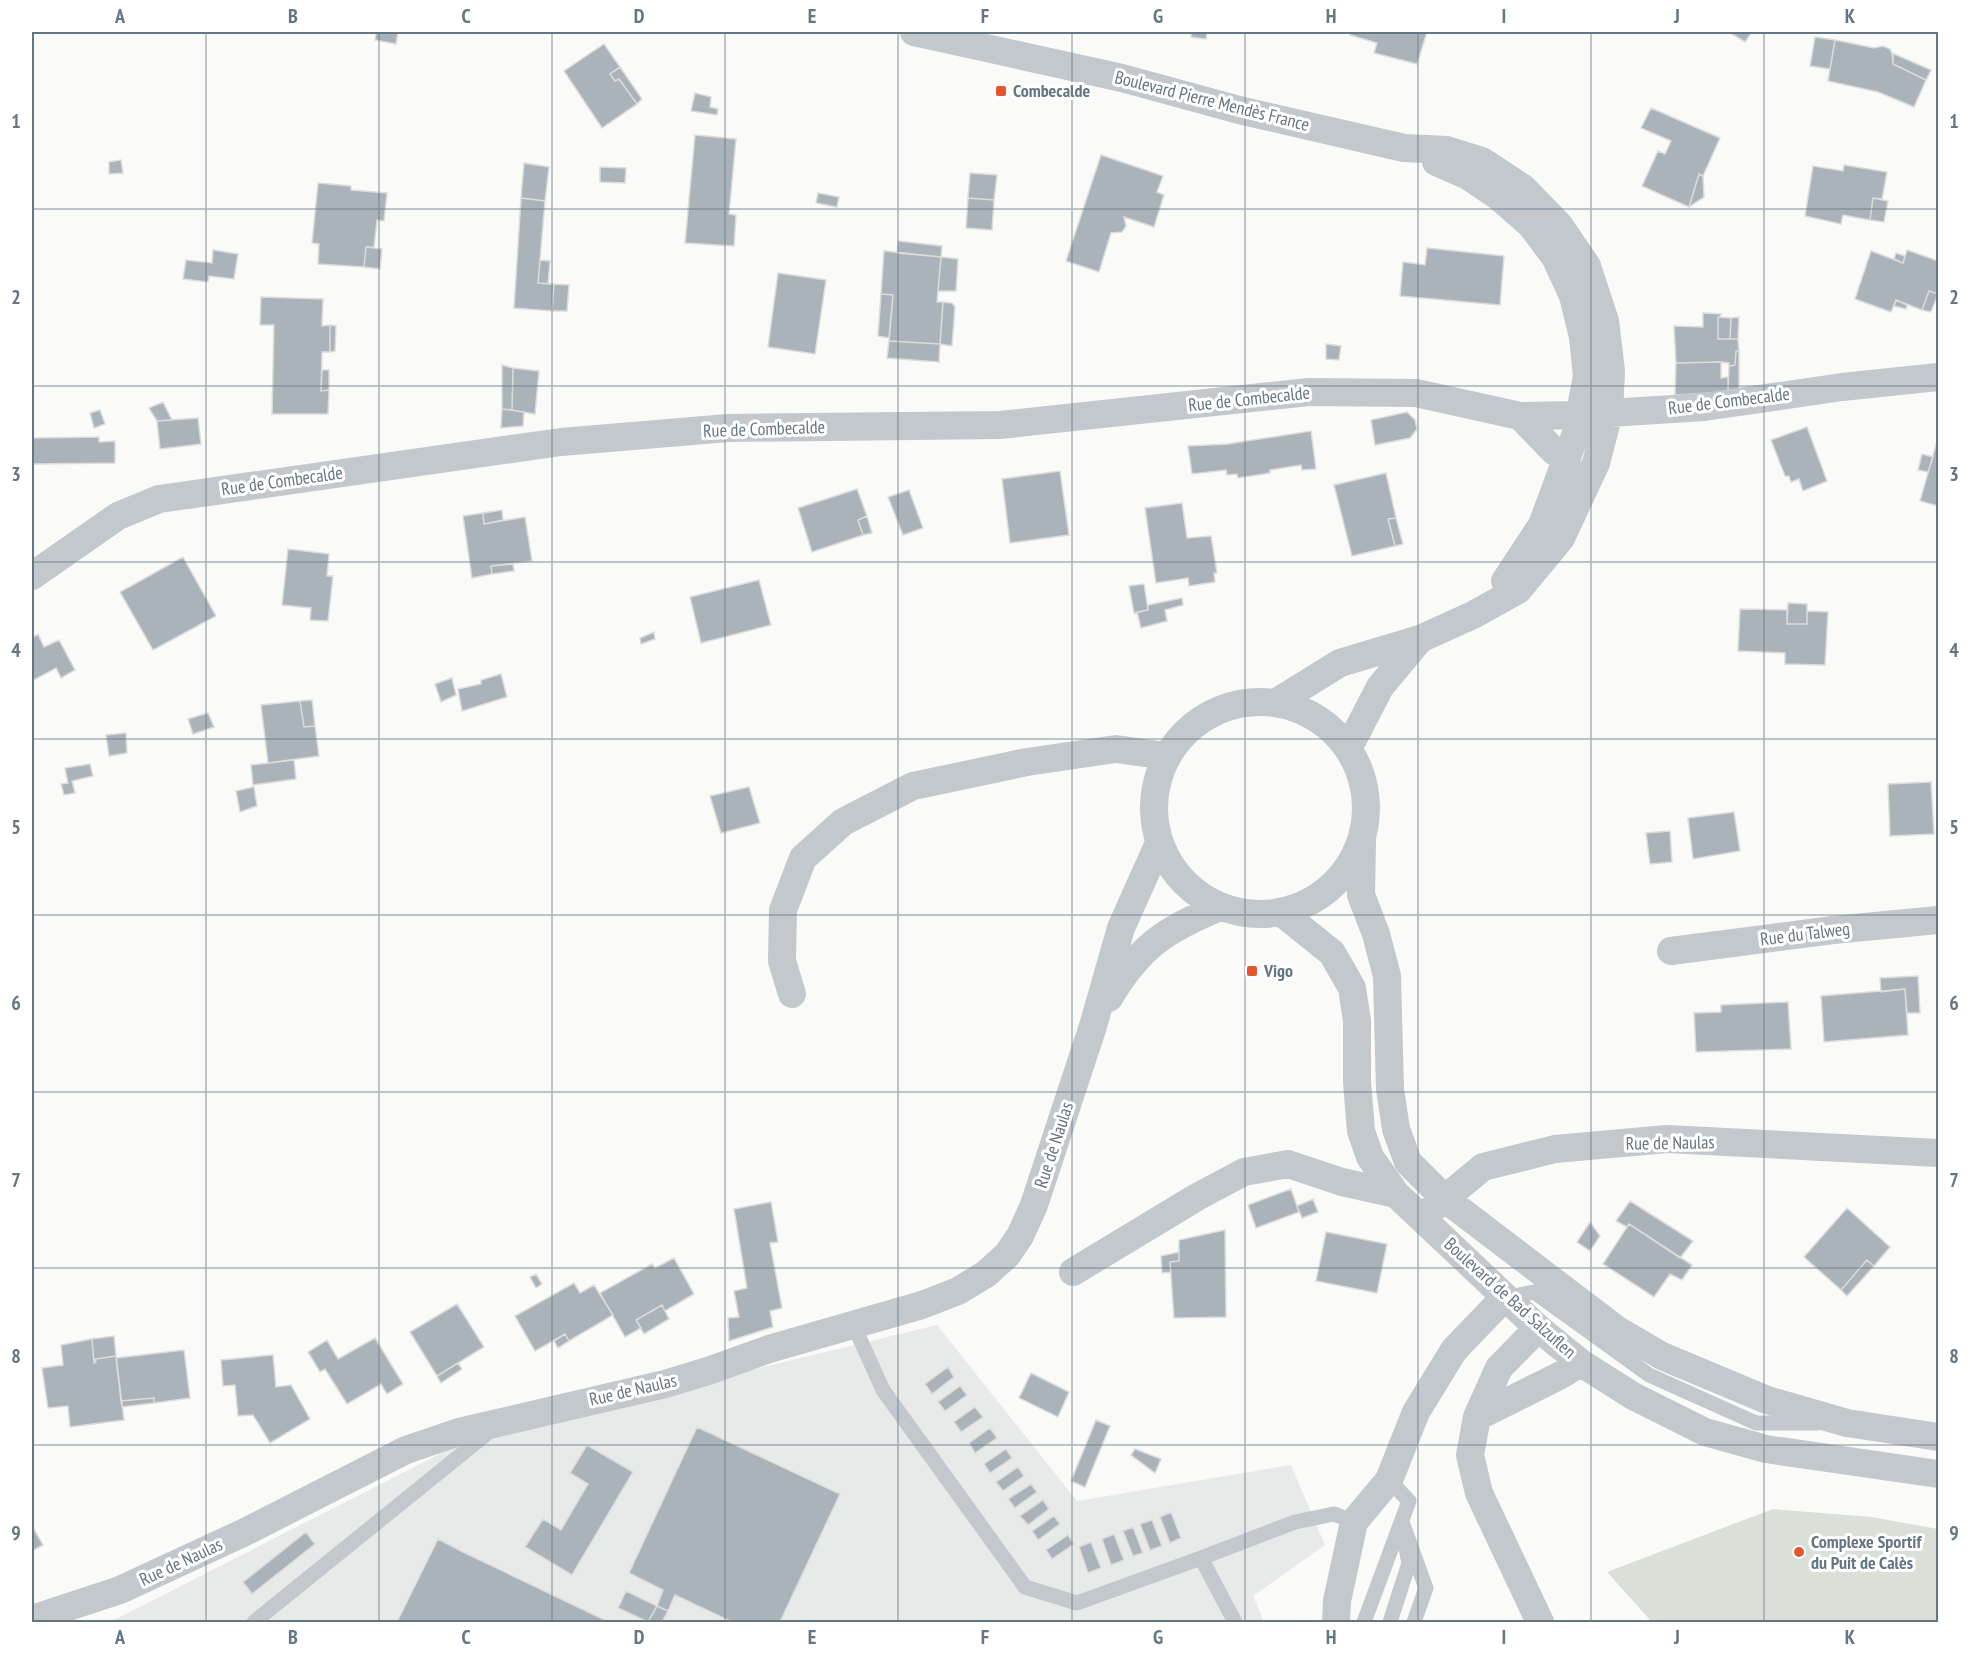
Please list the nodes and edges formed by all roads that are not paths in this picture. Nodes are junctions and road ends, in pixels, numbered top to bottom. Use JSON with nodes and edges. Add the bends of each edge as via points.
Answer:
{"nodes":[{"id":1,"x":914,"y":32,"type":"edge"},
{"id":2,"x":1404,"y":148,"type":"junction"},
{"id":3,"x":1938,"y":376,"type":"edge"},
{"id":4,"x":1609,"y":413,"type":"junction"},
{"id":5,"x":1578,"y":415,"type":"junction"},
{"id":6,"x":1520,"y":416,"type":"junction"},
{"id":7,"x":1567,"y":459,"type":"junction"},
{"id":8,"x":32,"y":576,"type":"edge"},
{"id":9,"x":1473,"y":615,"type":"junction"},
{"id":10,"x":1420,"y":639,"type":"junction"},
{"id":11,"x":1277,"y":702,"type":"junction"},
{"id":12,"x":1349,"y":747,"type":"junction"},
{"id":13,"x":1166,"y":756,"type":"junction"},
{"id":14,"x":1362,"y":841,"type":"junction"},
{"id":15,"x":1159,"y":843,"type":"junction"},
{"id":16,"x":1220,"y":907,"type":"junction"},
{"id":17,"x":1281,"y":912,"type":"junction"},
{"id":18,"x":1938,"y":920,"type":"edge"},
{"id":19,"x":1671,"y":951,"type":"dead end"},
{"id":20,"x":792,"y":994,"type":"dead end"},
{"id":21,"x":1093,"y":1026,"type":"junction"},
{"id":22,"x":1938,"y":1153,"type":"edge"},
{"id":23,"x":1396,"y":1194,"type":"junction"},
{"id":24,"x":1444,"y":1198,"type":"junction"},
{"id":25,"x":1422,"y":1218,"type":"junction"},
{"id":26,"x":1536,"y":1268,"type":"junction"},
{"id":27,"x":1073,"y":1272,"type":"dead end"},
{"id":28,"x":1504,"y":1298,"type":"junction"},
{"id":29,"x":1549,"y":1302,"type":"junction"},
{"id":30,"x":854,"y":1326,"type":"junction"},
{"id":31,"x":1538,"y":1328,"type":"junction"},
{"id":32,"x":1581,"y":1363,"type":"junction"},
{"id":33,"x":1477,"y":1417,"type":"junction"},
{"id":34,"x":503,"y":1420,"type":"junction"},
{"id":35,"x":1847,"y":1423,"type":"junction"},
{"id":36,"x":1938,"y":1437,"type":"edge"},
{"id":37,"x":1938,"y":1474,"type":"edge"},
{"id":38,"x":1389,"y":1480,"type":"junction"},
{"id":39,"x":1354,"y":1522,"type":"junction"},
{"id":40,"x":1402,"y":1522,"type":"junction"},
{"id":41,"x":1201,"y":1558,"type":"junction"},
{"id":42,"x":32,"y":1619,"type":"edge"},
{"id":43,"x":254,"y":1623,"type":"edge"},
{"id":44,"x":1235,"y":1623,"type":"edge"},
{"id":45,"x":1336,"y":1623,"type":"edge"},
{"id":46,"x":1364,"y":1623,"type":"edge"},
{"id":47,"x":1390,"y":1623,"type":"edge"},
{"id":48,"x":1414,"y":1623,"type":"edge"},
{"id":49,"x":1540,"y":1623,"type":"edge"}],
"edges":[{"from":1,"to":2,"type":"street","name":"Boulevard Pierre Mendès France","via":[[1122,78]]},
{"from":2,"to":4,"type":"street","name":"Boulevard Pierre Mendès France","via":[[1447,150],[1482,161],[1522,188],[1559,225],[1587,266],[1605,321],[1611,371]]},
{"from":2,"to":5,"type":"street","name":"Boulevard Pierre Mendès France","via":[[1468,176],[1499,197],[1531,225],[1555,257],[1574,296],[1583,337],[1587,376]]},
{"from":3,"to":4,"type":"street","name":"Rue de Combecalde","via":[[1704,407]]},
{"from":4,"to":5,"type":"street","name":"Rue de Combecalde"},
{"from":4,"to":9,"type":"street","name":"Boulevard Pierre Mendès France","via":[[1596,463],[1561,538],[1518,590]]},
{"from":5,"to":6,"type":"street","name":"Rue de Combecalde"},
{"from":5,"to":7,"type":"street","name":"Boulevard Pierre Mendès France"},
{"from":6,"to":7,"type":"street"},
{"from":6,"to":8,"type":"street","name":"Rue de Combecalde","via":[[1416,393],[1309,392],[1000,425],[728,428],[561,442],[159,499],[118,516]]},
{"from":7,"to":9,"type":"street","name":"Boulevard Pierre Mendès France","via":[[1542,525],[1507,578]]},
{"from":9,"to":10,"type":"street","name":"Boulevard Pierre Mendès France"},
{"from":10,"to":11,"type":"street","name":"Boulevard Pierre Mendès France","via":[[1340,663]]},
{"from":10,"to":12,"type":"street","name":"Boulevard Pierre Mendès France","via":[[1380,687]]},
{"from":11,"to":12,"type":"street","via":[[1305,710],[1329,726]]},
{"from":11,"to":13,"type":"street","via":[[1248,701],[1215,710],[1187,729]]},
{"from":12,"to":14,"type":"street","via":[[1363,777],[1367,809]]},
{"from":13,"to":15,"type":"street","via":[[1156,785],[1153,814]]},
{"from":13,"to":20,"type":"street","via":[[1116,749],[1027,762],[913,786],[843,822],[803,858],[783,910],[782,961]]},
{"from":14,"to":17,"type":"street","via":[[1344,874],[1316,898]]},
{"from":14,"to":24,"type":"street","name":"Boulevard de Bad Salzuflen","via":[[1361,895],[1387,976],[1390,1089],[1396,1129],[1408,1162]]},
{"from":15,"to":16,"type":"street","via":[[1173,870],[1194,892]]},
{"from":15,"to":21,"type":"street","name":"Rue de Naulas","via":[[1120,928]]},
{"from":16,"to":17,"type":"street","via":[[1261,915]]},
{"from":16,"to":21,"type":"street","name":"Rue de Naulas","via":[[1186,921],[1149,946],[1123,975]]},
{"from":17,"to":23,"type":"street","name":"Boulevard de Bad Salzuflen","via":[[1332,953],[1352,988],[1361,1131],[1370,1157]]},
{"from":18,"to":19,"type":"street","name":"Rue du Talweg"},
{"from":21,"to":30,"type":"street","name":"Rue de Naulas","via":[[1034,1205],[1007,1255],[958,1291]]},
{"from":22,"to":24,"type":"street","name":"Rue de Naulas","via":[[1667,1139],[1555,1149],[1483,1167]]},
{"from":23,"to":25,"type":"street","name":"Boulevard de Bad Salzuflen"},
{"from":23,"to":27,"type":"street","via":[[1288,1164],[1244,1172]]},
{"from":24,"to":25,"type":"street","name":"Rue de Naulas"},
{"from":24,"to":26,"type":"street","name":"Boulevard de Bad Salzuflen"},
{"from":25,"to":28,"type":"street","name":"Boulevard de Bad Salzuflen"},
{"from":26,"to":29,"type":"lane"},
{"from":26,"to":35,"type":"street","name":"Boulevard de Bad Salzuflen","via":[[1616,1329],[1662,1356],[1767,1400]]},
{"from":28,"to":29,"type":"lane","via":[[1534,1292]]},
{"from":28,"to":31,"type":"street","name":"Boulevard de Bad Salzuflen"},
{"from":28,"to":38,"type":"street","via":[[1454,1350],[1416,1412]]},
{"from":29,"to":31,"type":"lane"},
{"from":29,"to":35,"type":"lane","via":[[1648,1375],[1756,1423]]},
{"from":30,"to":34,"type":"street","name":"Rue de Naulas","via":[[665,1384]]},
{"from":30,"to":41,"type":"lane","via":[[883,1390],[1025,1587],[1077,1603]]},
{"from":31,"to":32,"type":"street","name":"Boulevard de Bad Salzuflen"},
{"from":31,"to":33,"type":"street","via":[[1498,1368]]},
{"from":32,"to":33,"type":"street"},
{"from":32,"to":37,"type":"street","name":"Boulevard de Bad Salzuflen","via":[[1633,1396],[1705,1432],[1766,1449]]},
{"from":33,"to":49,"type":"street","via":[[1470,1455],[1479,1493]]},
{"from":34,"to":42,"type":"street","name":"Rue de Naulas","via":[[406,1450],[120,1590]]},
{"from":34,"to":43,"type":"lane"},
{"from":35,"to":36,"type":"street","name":"Boulevard de Bad Salzuflen"},
{"from":38,"to":39,"type":"street"},
{"from":38,"to":40,"type":"lane","via":[[1409,1501]]},
{"from":39,"to":41,"type":"lane","via":[[1334,1514],[1295,1522]]},
{"from":39,"to":45,"type":"street","via":[[1336,1601]]},
{"from":40,"to":46,"type":"lane"},
{"from":40,"to":47,"type":"lane","via":[[1409,1563]]},
{"from":40,"to":48,"type":"lane","via":[[1426,1588]]},
{"from":41,"to":44,"type":"lane"}]}
